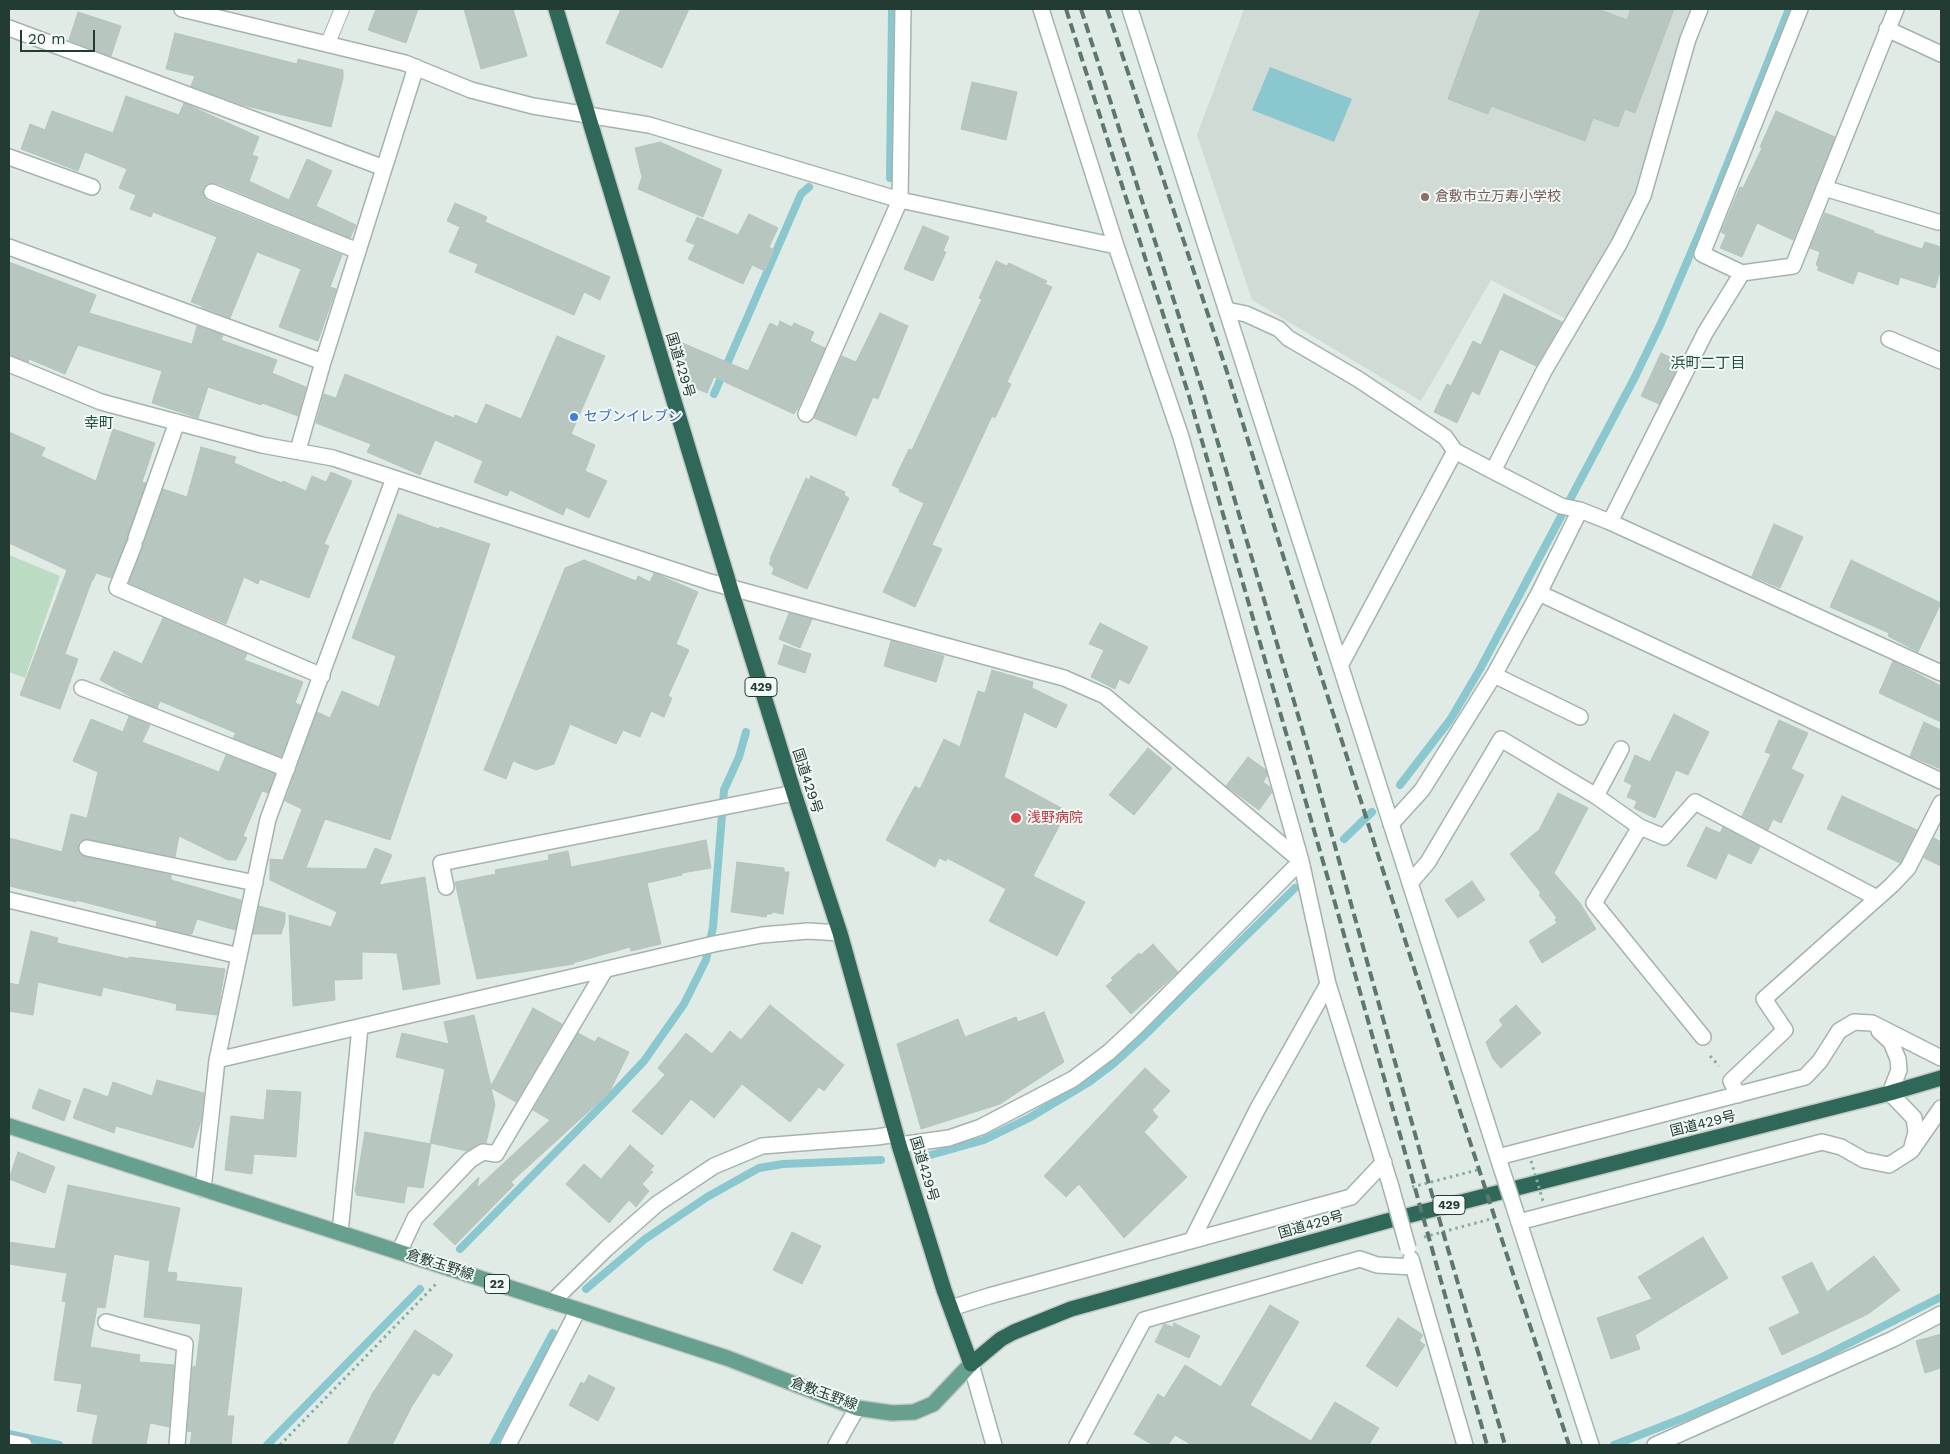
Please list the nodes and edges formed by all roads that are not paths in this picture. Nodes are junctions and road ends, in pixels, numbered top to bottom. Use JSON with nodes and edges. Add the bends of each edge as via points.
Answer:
{"nodes":[{"id":1,"x":182,"y":9,"type":"edge"},
{"id":2,"x":342,"y":9,"type":"edge"},
{"id":3,"x":556,"y":9,"type":"edge"},
{"id":4,"x":903,"y":9,"type":"edge"},
{"id":5,"x":1041,"y":9,"type":"edge"},
{"id":6,"x":1130,"y":9,"type":"edge"},
{"id":7,"x":1700,"y":9,"type":"edge"},
{"id":8,"x":1800,"y":9,"type":"edge"},
{"id":9,"x":1896,"y":9,"type":"edge"},
{"id":10,"x":9,"y":28,"type":"edge"},
{"id":11,"x":1887,"y":29,"type":"junction"},
{"id":12,"x":328,"y":44,"type":"junction"},
{"id":13,"x":1941,"y":54,"type":"edge"},
{"id":14,"x":416,"y":67,"type":"junction"},
{"id":15,"x":587,"y":116,"type":"junction"},
{"id":16,"x":9,"y":157,"type":"edge"},
{"id":17,"x":384,"y":168,"type":"junction"},
{"id":18,"x":92,"y":187,"type":"dead end"},
{"id":19,"x":1824,"y":188,"type":"junction"},
{"id":20,"x":212,"y":192,"type":"dead end"},
{"id":21,"x":900,"y":200,"type":"junction"},
{"id":22,"x":1938,"y":222,"type":"dead end"},
{"id":23,"x":1116,"y":246,"type":"junction"},
{"id":24,"x":9,"y":247,"type":"edge"},
{"id":25,"x":358,"y":251,"type":"junction"},
{"id":26,"x":1742,"y":273,"type":"junction"},
{"id":27,"x":1227,"y":310,"type":"junction"},
{"id":28,"x":1889,"y":339,"type":"dead end"},
{"id":29,"x":1941,"y":361,"type":"edge"},
{"id":30,"x":323,"y":362,"type":"junction"},
{"id":31,"x":9,"y":364,"type":"edge"},
{"id":32,"x":806,"y":414,"type":"dead end"},
{"id":33,"x":177,"y":422,"type":"junction"},
{"id":34,"x":298,"y":450,"type":"junction"},
{"id":35,"x":1456,"y":451,"type":"junction"},
{"id":36,"x":1493,"y":471,"type":"junction"},
{"id":37,"x":394,"y":478,"type":"junction"},
{"id":38,"x":1572,"y":508,"type":"junction"},
{"id":39,"x":1610,"y":522,"type":"junction"},
{"id":40,"x":730,"y":587,"type":"junction"},
{"id":41,"x":1539,"y":593,"type":"junction"},
{"id":42,"x":1341,"y":664,"type":"junction"},
{"id":43,"x":1941,"y":673,"type":"edge"},
{"id":44,"x":1494,"y":675,"type":"junction"},
{"id":45,"x":322,"y":676,"type":"junction"},
{"id":46,"x":82,"y":688,"type":"dead end"},
{"id":47,"x":1580,"y":717,"type":"dead end"},
{"id":48,"x":1621,"y":749,"type":"dead end"},
{"id":49,"x":287,"y":769,"type":"junction"},
{"id":50,"x":1941,"y":781,"type":"edge"},
{"id":51,"x":794,"y":793,"type":"junction"},
{"id":52,"x":1596,"y":796,"type":"junction"},
{"id":53,"x":1941,"y":802,"type":"edge"},
{"id":54,"x":1391,"y":824,"type":"junction"},
{"id":55,"x":1640,"y":827,"type":"junction"},
{"id":56,"x":87,"y":848,"type":"dead end"},
{"id":57,"x":1301,"y":861,"type":"junction"},
{"id":58,"x":255,"y":883,"type":"junction"},
{"id":59,"x":1410,"y":883,"type":"junction"},
{"id":60,"x":446,"y":887,"type":"dead end"},
{"id":61,"x":1877,"y":898,"type":"junction"},
{"id":62,"x":9,"y":900,"type":"edge"},
{"id":63,"x":840,"y":933,"type":"junction"},
{"id":64,"x":239,"y":956,"type":"junction"},
{"id":65,"x":605,"y":970,"type":"junction"},
{"id":66,"x":1328,"y":984,"type":"junction"},
{"id":67,"x":1872,"y":1023,"type":"junction"},
{"id":68,"x":360,"y":1027,"type":"junction"},
{"id":69,"x":1703,"y":1037,"type":"road end"},
{"id":70,"x":1941,"y":1058,"type":"edge"},
{"id":71,"x":217,"y":1060,"type":"junction"},
{"id":72,"x":1941,"y":1078,"type":"edge"},
{"id":73,"x":1890,"y":1093,"type":"junction"},
{"id":74,"x":1738,"y":1096,"type":"junction"},
{"id":75,"x":1941,"y":1108,"type":"edge"},
{"id":76,"x":9,"y":1126,"type":"edge"},
{"id":77,"x":897,"y":1140,"type":"junction"},
{"id":78,"x":1911,"y":1151,"type":"junction"},
{"id":79,"x":1384,"y":1162,"type":"junction"},
{"id":80,"x":1495,"y":1164,"type":"junction"},
{"id":81,"x":203,"y":1189,"type":"junction"},
{"id":82,"x":1512,"y":1216,"type":"junction"},
{"id":83,"x":340,"y":1233,"type":"junction"},
{"id":84,"x":1192,"y":1240,"type":"junction"},
{"id":85,"x":399,"y":1252,"type":"junction"},
{"id":86,"x":1413,"y":1267,"type":"junction"},
{"id":87,"x":552,"y":1302,"type":"junction"},
{"id":88,"x":951,"y":1308,"type":"junction"},
{"id":89,"x":578,"y":1310,"type":"junction"},
{"id":90,"x":1941,"y":1314,"type":"edge"},
{"id":91,"x":106,"y":1322,"type":"dead end"},
{"id":92,"x":971,"y":1364,"type":"junction"},
{"id":93,"x":856,"y":1408,"type":"junction"},
{"id":94,"x":9,"y":1442,"type":"edge"},
{"id":95,"x":24,"y":1445,"type":"edge"},
{"id":96,"x":177,"y":1445,"type":"edge"},
{"id":97,"x":509,"y":1445,"type":"edge"},
{"id":98,"x":836,"y":1445,"type":"edge"},
{"id":99,"x":994,"y":1445,"type":"edge"},
{"id":100,"x":1077,"y":1445,"type":"edge"},
{"id":101,"x":1465,"y":1445,"type":"edge"},
{"id":102,"x":1591,"y":1445,"type":"edge"},
{"id":103,"x":1655,"y":1445,"type":"edge"}],
"edges":[{"from":1,"to":12,"type":"street"},
{"from":2,"to":12,"type":"lane"},
{"from":3,"to":15,"type":"highway","name":"国道429号","number":"429"},
{"from":4,"to":21,"type":"street"},
{"from":5,"to":23,"type":"street"},
{"from":6,"to":27,"type":"street"},
{"from":7,"to":36,"type":"street","via":[[1688,39],[1643,196],[1544,371]]},
{"from":8,"to":26,"type":"street","via":[[1702,254]]},
{"from":9,"to":11,"type":"street"},
{"from":10,"to":17,"type":"street"},
{"from":11,"to":13,"type":"street"},
{"from":11,"to":19,"type":"street"},
{"from":12,"to":14,"type":"street"},
{"from":14,"to":15,"type":"street","via":[[471,90]]},
{"from":14,"to":17,"type":"street"},
{"from":15,"to":21,"type":"street","via":[[649,125]]},
{"from":15,"to":40,"type":"highway","name":"国道429号","number":"429"},
{"from":16,"to":18,"type":"street"},
{"from":17,"to":25,"type":"street"},
{"from":19,"to":22,"type":"street"},
{"from":19,"to":26,"type":"street","via":[[1793,266]]},
{"from":20,"to":25,"type":"street"},
{"from":21,"to":23,"type":"street"},
{"from":21,"to":32,"type":"street"},
{"from":23,"to":57,"type":"street","via":[[1181,437]]},
{"from":24,"to":30,"type":"street"},
{"from":25,"to":30,"type":"street"},
{"from":26,"to":39,"type":"street","via":[[1706,333]]},
{"from":27,"to":35,"type":"street","via":[[1246,314],[1279,329],[1288,338],[1446,437]]},
{"from":27,"to":42,"type":"street"},
{"from":28,"to":29,"type":"street"},
{"from":30,"to":34,"type":"street"},
{"from":31,"to":33,"type":"street","via":[[101,402]]},
{"from":33,"to":34,"type":"street","via":[[262,445]]},
{"from":33,"to":45,"type":"street","via":[[117,588]]},
{"from":34,"to":37,"type":"street"},
{"from":35,"to":36,"type":"street"},
{"from":35,"to":42,"type":"street"},
{"from":36,"to":38,"type":"street"},
{"from":37,"to":40,"type":"street"},
{"from":37,"to":45,"type":"street"},
{"from":38,"to":39,"type":"street"},
{"from":38,"to":41,"type":"street"},
{"from":39,"to":43,"type":"street"},
{"from":40,"to":51,"type":"highway","name":"国道429号","number":"429"},
{"from":40,"to":57,"type":"street","via":[[1064,678],[1105,696]]},
{"from":41,"to":44,"type":"street"},
{"from":41,"to":50,"type":"street"},
{"from":42,"to":54,"type":"street"},
{"from":44,"to":47,"type":"street"},
{"from":44,"to":54,"type":"street","via":[[1422,790]]},
{"from":45,"to":49,"type":"street"},
{"from":46,"to":49,"type":"street"},
{"from":48,"to":52,"type":"street"},
{"from":49,"to":58,"type":"street","via":[[268,819]]},
{"from":51,"to":60,"type":"street","via":[[441,863]]},
{"from":51,"to":63,"type":"highway","name":"国道429号","number":"429"},
{"from":52,"to":55,"type":"street"},
{"from":52,"to":59,"type":"street","via":[[1501,739],[1428,862]]},
{"from":53,"to":61,"type":"street","via":[[1908,868]]},
{"from":54,"to":59,"type":"street"},
{"from":55,"to":61,"type":"street","via":[[1664,837],[1695,802]]},
{"from":55,"to":69,"type":"street","via":[[1594,903]]},
{"from":56,"to":58,"type":"street"},
{"from":57,"to":66,"type":"street"},
{"from":57,"to":77,"type":"street","via":[[1138,1025],[1073,1079],[981,1128],[949,1138]]},
{"from":58,"to":64,"type":"street"},
{"from":59,"to":80,"type":"street"},
{"from":61,"to":74,"type":"street","via":[[1764,999],[1785,1030],[1731,1081]]},
{"from":62,"to":64,"type":"street"},
{"from":63,"to":65,"type":"street","via":[[762,936],[708,945]]},
{"from":63,"to":77,"type":"highway","name":"国道429号","number":"429"},
{"from":64,"to":71,"type":"street"},
{"from":65,"to":68,"type":"street"},
{"from":65,"to":85,"type":"street","via":[[496,1154],[483,1152],[470,1160],[415,1218]]},
{"from":66,"to":79,"type":"street"},
{"from":66,"to":84,"type":"street","via":[[1257,1110]]},
{"from":67,"to":70,"type":"street"},
{"from":67,"to":73,"type":"street","via":[[1891,1042],[1898,1059],[1899,1070]]},
{"from":67,"to":74,"type":"street","via":[[1854,1022],[1839,1030],[1820,1061],[1805,1076]]},
{"from":68,"to":71,"type":"street"},
{"from":68,"to":83,"type":"street"},
{"from":71,"to":81,"type":"street"},
{"from":72,"to":73,"type":"highway","name":"国道429号","number":"429"},
{"from":73,"to":78,"type":"street","via":[[1914,1118],[1916,1132]]},
{"from":73,"to":92,"type":"highway","name":"国道429号","number":"429","via":[[1387,1221],[1071,1309],[1014,1332]]},
{"from":74,"to":80,"type":"street"},
{"from":75,"to":78,"type":"street"},
{"from":76,"to":81,"type":"main road","name":"倉敷玉野線","number":"22"},
{"from":77,"to":87,"type":"street","via":[[877,1137],[762,1146],[714,1166],[657,1204],[606,1248]]},
{"from":77,"to":88,"type":"highway","name":"国道429号","number":"429"},
{"from":78,"to":82,"type":"street","via":[[1889,1164],[1864,1160],[1822,1142]]},
{"from":79,"to":84,"type":"street","via":[[1351,1197]]},
{"from":79,"to":86,"type":"street","bridge":true},
{"from":80,"to":82,"type":"street","bridge":true},
{"from":81,"to":83,"type":"main road","name":"倉敷玉野線","number":"22"},
{"from":82,"to":102,"type":"street"},
{"from":83,"to":85,"type":"main road","name":"倉敷玉野線","number":"22"},
{"from":84,"to":88,"type":"street"},
{"from":85,"to":87,"type":"main road","name":"倉敷玉野線","number":"22"},
{"from":86,"to":100,"type":"street","via":[[1377,1265],[1360,1259],[1144,1320]]},
{"from":86,"to":101,"type":"street"},
{"from":87,"to":89,"type":"main road","name":"倉敷玉野線","number":"22"},
{"from":88,"to":92,"type":"highway","name":"国道429号","number":"429"},
{"from":89,"to":93,"type":"main road","name":"倉敷玉野線","number":"22","via":[[727,1358]]},
{"from":89,"to":97,"type":"street"},
{"from":90,"to":103,"type":"street","via":[[1893,1339]]},
{"from":91,"to":96,"type":"street","via":[[184,1344]]},
{"from":92,"to":93,"type":"main road","name":"倉敷玉野線","number":"22","via":[[933,1404],[914,1412],[892,1413]]},
{"from":92,"to":99,"type":"street"},
{"from":93,"to":98,"type":"street"},
{"from":94,"to":95,"type":"street"}]}
